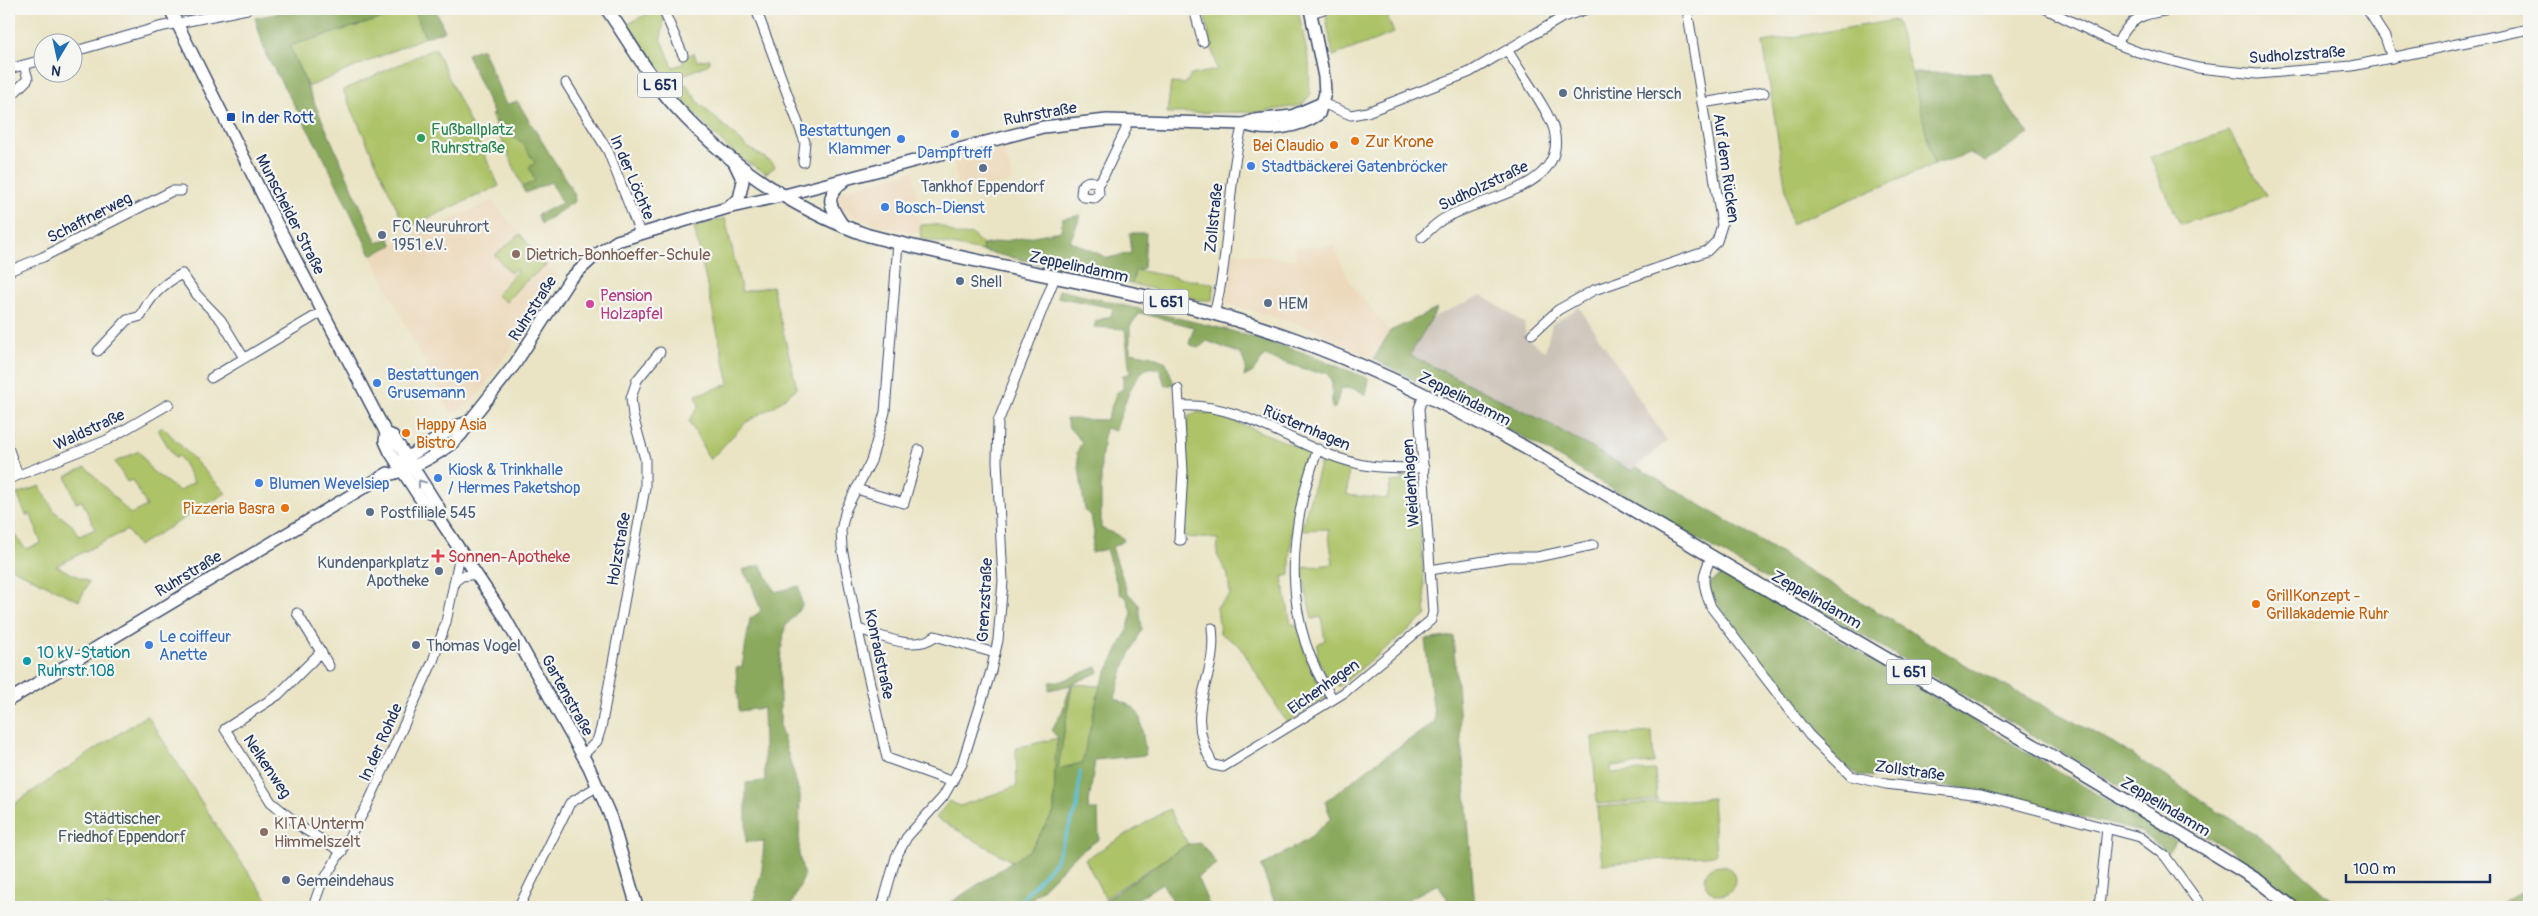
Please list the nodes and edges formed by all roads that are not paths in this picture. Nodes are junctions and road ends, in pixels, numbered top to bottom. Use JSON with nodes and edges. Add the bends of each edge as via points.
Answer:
{"nodes":[{"id":1,"x":170,"y":9,"type":"edge"},
{"id":2,"x":247,"y":9,"type":"edge"},
{"id":3,"x":607,"y":9,"type":"edge"},
{"id":4,"x":663,"y":9,"type":"edge"},
{"id":5,"x":756,"y":9,"type":"edge"},
{"id":6,"x":1194,"y":9,"type":"edge"},
{"id":7,"x":1324,"y":9,"type":"edge"},
{"id":8,"x":1586,"y":9,"type":"edge"},
{"id":9,"x":1686,"y":9,"type":"edge"},
{"id":10,"x":2046,"y":9,"type":"edge"},
{"id":11,"x":2177,"y":9,"type":"edge"},
{"id":12,"x":2367,"y":9,"type":"edge"},
{"id":13,"x":1311,"y":11,"type":"edge"},
{"id":14,"x":177,"y":24,"type":"junction"},
{"id":15,"x":2529,"y":30,"type":"edge"},
{"id":16,"x":1203,"y":42,"type":"dead end"},
{"id":17,"x":2117,"y":44,"type":"junction"},
{"id":18,"x":82,"y":49,"type":"edge"},
{"id":19,"x":1508,"y":51,"type":"junction"},
{"id":20,"x":683,"y":55,"type":"dead end"},
{"id":21,"x":2392,"y":58,"type":"junction"},
{"id":22,"x":32,"y":63,"type":"edge"},
{"id":23,"x":24,"y":65,"type":"junction"},
{"id":24,"x":9,"y":69,"type":"edge"},
{"id":25,"x":566,"y":83,"type":"dead end"},
{"id":26,"x":1764,"y":93,"type":"dead end"},
{"id":27,"x":9,"y":98,"type":"edge"},
{"id":28,"x":1322,"y":103,"type":"junction"},
{"id":29,"x":1702,"y":103,"type":"junction"},
{"id":30,"x":1126,"y":120,"type":"junction"},
{"id":31,"x":1243,"y":124,"type":"junction"},
{"id":32,"x":733,"y":160,"type":"junction"},
{"id":33,"x":803,"y":162,"type":"dead end"},
{"id":34,"x":847,"y":178,"type":"junction"},
{"id":35,"x":1098,"y":184,"type":"dead end"},
{"id":36,"x":182,"y":191,"type":"dead end"},
{"id":37,"x":781,"y":196,"type":"junction"},
{"id":38,"x":727,"y":208,"type":"junction"},
{"id":39,"x":844,"y":227,"type":"junction"},
{"id":40,"x":640,"y":233,"type":"junction"},
{"id":41,"x":1422,"y":237,"type":"dead end"},
{"id":42,"x":898,"y":243,"type":"junction"},
{"id":43,"x":9,"y":272,"type":"edge"},
{"id":44,"x":1055,"y":277,"type":"junction"},
{"id":45,"x":322,"y":312,"type":"junction"},
{"id":46,"x":1214,"y":314,"type":"junction"},
{"id":47,"x":1532,"y":334,"type":"dead end"},
{"id":48,"x":98,"y":351,"type":"dead end"},
{"id":49,"x":660,"y":352,"type":"dead end"},
{"id":50,"x":244,"y":358,"type":"junction"},
{"id":51,"x":211,"y":378,"type":"dead end"},
{"id":52,"x":1178,"y":389,"type":"dead end"},
{"id":53,"x":1424,"y":395,"type":"junction"},
{"id":54,"x":170,"y":404,"type":"dead end"},
{"id":55,"x":1181,"y":406,"type":"junction"},
{"id":56,"x":1318,"y":449,"type":"junction"},
{"id":57,"x":9,"y":450,"type":"edge"},
{"id":58,"x":918,"y":450,"type":"dead end"},
{"id":59,"x":404,"y":466,"type":"junction"},
{"id":60,"x":1424,"y":468,"type":"junction"},
{"id":61,"x":18,"y":475,"type":"junction"},
{"id":62,"x":9,"y":479,"type":"edge"},
{"id":63,"x":856,"y":489,"type":"junction"},
{"id":64,"x":1181,"y":540,"type":"dead end"},
{"id":65,"x":1593,"y":545,"type":"dead end"},
{"id":66,"x":461,"y":550,"type":"junction"},
{"id":67,"x":1712,"y":556,"type":"junction"},
{"id":68,"x":1430,"y":570,"type":"junction"},
{"id":69,"x":477,"y":574,"type":"junction"},
{"id":70,"x":455,"y":581,"type":"junction"},
{"id":71,"x":297,"y":612,"type":"dead end"},
{"id":72,"x":1432,"y":618,"type":"joint"},
{"id":73,"x":1212,"y":628,"type":"dead end"},
{"id":74,"x":858,"y":629,"type":"junction"},
{"id":75,"x":321,"y":652,"type":"junction"},
{"id":76,"x":995,"y":653,"type":"junction"},
{"id":77,"x":329,"y":666,"type":"dead end"},
{"id":78,"x":1333,"y":699,"type":"junction"},
{"id":79,"x":9,"y":700,"type":"edge"},
{"id":80,"x":583,"y":755,"type":"junction"},
{"id":81,"x":954,"y":782,"type":"junction"},
{"id":82,"x":598,"y":786,"type":"junction"},
{"id":83,"x":2107,"y":828,"type":"junction"},
{"id":84,"x":342,"y":852,"type":"junction"},
{"id":85,"x":313,"y":907,"type":"edge"},
{"id":86,"x":519,"y":907,"type":"edge"},
{"id":87,"x":637,"y":907,"type":"edge"},
{"id":88,"x":882,"y":907,"type":"edge"},
{"id":89,"x":2099,"y":907,"type":"edge"},
{"id":90,"x":2202,"y":907,"type":"edge"},
{"id":91,"x":2292,"y":907,"type":"edge"}],
"edges":[{"from":1,"to":14,"type":"street","name":"Munscheider Straße"},
{"from":2,"to":14,"type":"street"},
{"from":3,"to":32,"type":"main road","name":"Zeppelindamm","number":"L 651","via":[[674,105]]},
{"from":4,"to":20,"type":"street"},
{"from":5,"to":33,"type":"street","via":[[805,142]]},
{"from":6,"to":16,"type":"street"},
{"from":7,"to":13,"type":"street"},
{"from":8,"to":19,"type":"street","via":[[1563,17]]},
{"from":9,"to":29,"type":"street","name":"Auf dem Rücken"},
{"from":10,"to":17,"type":"street","name":"Sudholzstraße"},
{"from":11,"to":17,"type":"street","via":[[2144,14],[2133,20]]},
{"from":12,"to":21,"type":"street","via":[[2385,37]]},
{"from":13,"to":28,"type":"street","via":[[1324,78]]},
{"from":14,"to":18,"type":"street"},
{"from":14,"to":45,"type":"street","name":"Munscheider Straße"},
{"from":15,"to":21,"type":"street","name":"Sudholzstraße"},
{"from":17,"to":21,"type":"street","name":"Sudholzstraße","via":[[2198,68],[2257,74],[2320,70]]},
{"from":19,"to":28,"type":"street","via":[[1470,72],[1358,114],[1342,113]]},
{"from":19,"to":41,"type":"street","name":"Sudholzstraße","via":[[1553,129],[1555,149],[1549,165],[1530,182],[1440,221]]},
{"from":22,"to":23,"type":"street"},
{"from":23,"to":24,"type":"street"},
{"from":23,"to":27,"type":"street","via":[[28,80]]},
{"from":25,"to":40,"type":"street","name":"In der Löchte","via":[[608,151]]},
{"from":26,"to":29,"type":"street"},
{"from":28,"to":31,"type":"street","name":"Ruhrstraße","via":[[1319,114],[1298,124],[1254,128]]},
{"from":29,"to":47,"type":"street","name":"Auf dem Rücken","via":[[1722,225],[1715,245],[1707,251],[1594,290],[1558,310]]},
{"from":30,"to":31,"type":"street","name":"Ruhrstraße"},
{"from":30,"to":34,"type":"street","name":"Ruhrstraße","via":[[1027,130]]},
{"from":30,"to":35,"type":"street","via":[[1126,129]]},
{"from":31,"to":46,"type":"street","name":"Zollstraße","via":[[1235,157],[1221,283]]},
{"from":32,"to":37,"type":"main road","name":"Zeppelindamm","number":"L 651"},
{"from":32,"to":38,"type":"street","via":[[743,181],[742,190],[739,199]]},
{"from":34,"to":37,"type":"street","name":"Ruhrstraße"},
{"from":34,"to":39,"type":"street","via":[[834,188],[830,196],[831,209]]},
{"from":36,"to":43,"type":"street","name":"Schaffnerweg","via":[[172,191]]},
{"from":37,"to":38,"type":"street","name":"Ruhrstraße"},
{"from":37,"to":39,"type":"main road","name":"Zeppelindamm","number":"L 651"},
{"from":38,"to":40,"type":"street","name":"Ruhrstraße"},
{"from":39,"to":42,"type":"main road","name":"Zeppelindamm","number":"L 651"},
{"from":40,"to":59,"type":"street","name":"Ruhrstraße","via":[[610,246],[579,269],[466,430]]},
{"from":42,"to":44,"type":"main road","name":"Zeppelindamm","number":"L 651"},
{"from":42,"to":63,"type":"street","name":"Konradstraße","via":[[885,412],[871,461]]},
{"from":44,"to":46,"type":"main road","name":"Zeppelindamm","number":"L 651"},
{"from":44,"to":76,"type":"street","name":"Grenzstraße","via":[[998,422],[1003,581]]},
{"from":45,"to":50,"type":"street"},
{"from":45,"to":59,"type":"street","name":"Munscheider Straße","via":[[386,433],[385,441]]},
{"from":46,"to":53,"type":"main road","name":"Zeppelindamm","number":"L 651","via":[[1296,340]]},
{"from":48,"to":50,"type":"street","via":[[127,320],[141,316],[147,302],[182,274],[221,320]]},
{"from":49,"to":80,"type":"street","name":"Holzstraße","via":[[646,367],[632,393],[631,410],[645,459],[645,488],[601,728],[597,741]]},
{"from":50,"to":51,"type":"street"},
{"from":52,"to":55,"type":"street"},
{"from":53,"to":60,"type":"street","name":"Weidenhagen","via":[[1420,408]]},
{"from":53,"to":67,"type":"main road","name":"Zeppelindamm","number":"L 651","via":[[1517,443]]},
{"from":54,"to":61,"type":"street","name":"Waldstraße","via":[[107,440]]},
{"from":55,"to":56,"type":"street","name":"Rüsternhagen","via":[[1201,405],[1226,411]]},
{"from":55,"to":64,"type":"street"},
{"from":56,"to":60,"type":"street","name":"Rüsternhagen","via":[[1367,466]]},
{"from":56,"to":78,"type":"street","via":[[1296,524],[1293,567],[1303,631],[1312,661]]},
{"from":57,"to":61,"type":"street"},
{"from":58,"to":63,"type":"street","via":[[904,503]]},
{"from":59,"to":66,"type":"street","name":"Gartenstraße","via":[[439,508],[438,515]]},
{"from":59,"to":79,"type":"street","name":"Ruhrstraße"},
{"from":60,"to":68,"type":"street","name":"Weidenhagen"},
{"from":61,"to":62,"type":"street","name":"Waldstraße"},
{"from":63,"to":74,"type":"street","name":"Konradstraße","via":[[840,530]]},
{"from":65,"to":68,"type":"street","via":[[1536,557],[1509,557]]},
{"from":66,"to":69,"type":"street","name":"Gartenstraße"},
{"from":66,"to":70,"type":"street","name":"In der Rohde"},
{"from":67,"to":83,"type":"street","name":"Zollstraße","via":[[1703,573],[1711,608],[1809,735],[1851,776],[1886,784],[1981,795]]},
{"from":67,"to":91,"type":"main road","name":"Zeppelindamm","number":"L 651","via":[[2192,840],[2257,880]]},
{"from":68,"to":72,"type":"street","name":"Weidenhagen"},
{"from":69,"to":70,"type":"street","via":[[462,576]]},
{"from":69,"to":80,"type":"street","name":"Gartenstraße"},
{"from":70,"to":84,"type":"street","name":"In der Rohde","via":[[433,661],[366,808]]},
{"from":71,"to":75,"type":"street"},
{"from":72,"to":78,"type":"street","name":"Eichenhagen","via":[[1414,636]]},
{"from":73,"to":78,"type":"street","name":"Eichenhagen","via":[[1212,652],[1200,699],[1199,727],[1213,765],[1223,767]]},
{"from":74,"to":76,"type":"street","via":[[910,644],[927,642],[935,636]]},
{"from":74,"to":81,"type":"street","name":"Konradstraße","via":[[887,758]]},
{"from":75,"to":77,"type":"street"},
{"from":75,"to":84,"type":"street","name":"Nelkenweg","via":[[278,696],[225,729],[271,802],[304,829]]},
{"from":76,"to":81,"type":"street","name":"Grenzstraße","via":[[973,731]]},
{"from":80,"to":82,"type":"street","name":"Gartenstraße"},
{"from":81,"to":88,"type":"street","name":"Grenzstraße","via":[[907,837],[896,857]]},
{"from":82,"to":86,"type":"street","via":[[570,803]]},
{"from":82,"to":87,"type":"street","name":"Gartenstraße","via":[[611,818]]},
{"from":83,"to":89,"type":"street"},
{"from":83,"to":90,"type":"street","name":"Zollstraße","via":[[2140,837],[2158,849]]},
{"from":84,"to":85,"type":"street","name":"In der Rohde","via":[[320,887]]}]}
